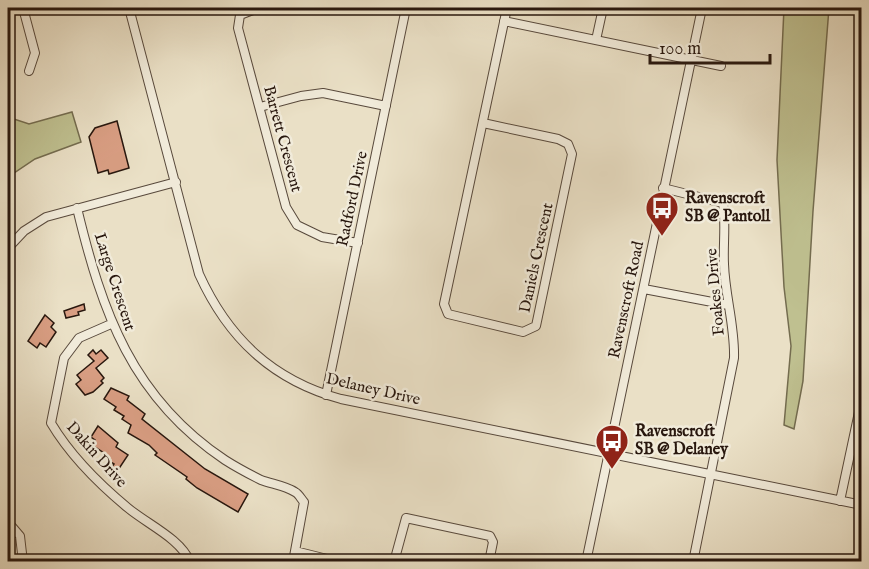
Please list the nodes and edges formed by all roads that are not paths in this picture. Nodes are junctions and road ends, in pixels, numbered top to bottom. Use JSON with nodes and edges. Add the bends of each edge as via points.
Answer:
{"nodes":[{"id":1,"x":23,"y":8,"type":"edge"},
{"id":2,"x":129,"y":8,"type":"edge"},
{"id":3,"x":258,"y":8,"type":"edge"},
{"id":4,"x":406,"y":8,"type":"edge"},
{"id":5,"x":507,"y":8,"type":"edge"},
{"id":6,"x":603,"y":8,"type":"edge"},
{"id":7,"x":702,"y":8,"type":"edge"},
{"id":8,"x":504,"y":21,"type":"junction"},
{"id":9,"x":596,"y":40,"type":"junction"},
{"id":10,"x":691,"y":60,"type":"junction"},
{"id":11,"x":722,"y":66,"type":"dead end"},
{"id":12,"x":29,"y":70,"type":"dead end"},
{"id":13,"x":386,"y":106,"type":"junction"},
{"id":14,"x":260,"y":107,"type":"junction"},
{"id":15,"x":483,"y":123,"type":"junction"},
{"id":16,"x":176,"y":182,"type":"junction"},
{"id":17,"x":663,"y":188,"type":"junction"},
{"id":18,"x":77,"y":208,"type":"junction"},
{"id":19,"x":358,"y":243,"type":"junction"},
{"id":20,"x":8,"y":248,"type":"edge"},
{"id":21,"x":644,"y":289,"type":"junction"},
{"id":22,"x":728,"y":305,"type":"junction"},
{"id":23,"x":111,"y":324,"type":"junction"},
{"id":24,"x":326,"y":395,"type":"junction"},
{"id":25,"x":861,"y":398,"type":"edge"},
{"id":26,"x":609,"y":453,"type":"junction"},
{"id":27,"x":711,"y":474,"type":"junction"},
{"id":28,"x":840,"y":501,"type":"junction"},
{"id":29,"x":861,"y":506,"type":"edge"},
{"id":30,"x":8,"y":522,"type":"edge"},
{"id":31,"x":295,"y":551,"type":"junction"},
{"id":32,"x":23,"y":561,"type":"edge"},
{"id":33,"x":190,"y":561,"type":"edge"},
{"id":34,"x":292,"y":561,"type":"edge"},
{"id":35,"x":339,"y":561,"type":"edge"},
{"id":36,"x":394,"y":561,"type":"edge"},
{"id":37,"x":489,"y":561,"type":"edge"},
{"id":38,"x":586,"y":561,"type":"edge"},
{"id":39,"x":693,"y":561,"type":"edge"}],
"edges":[{"from":1,"to":12,"type":"street","via":[[35,53]]},
{"from":2,"to":16,"type":"street","name":"Delaney Drive"},
{"from":3,"to":14,"type":"street","name":"Barrett Crescent","via":[[240,15],[238,28]]},
{"from":4,"to":13,"type":"street","name":"Radford Drive"},
{"from":5,"to":8,"type":"street","name":"Daniels Crescent"},
{"from":6,"to":9,"type":"street"},
{"from":7,"to":10,"type":"street","name":"Ravenscroft Road"},
{"from":8,"to":9,"type":"street"},
{"from":8,"to":15,"type":"street","name":"Daniels Crescent"},
{"from":9,"to":10,"type":"street"},
{"from":10,"to":11,"type":"street"},
{"from":10,"to":17,"type":"street","name":"Ravenscroft Road"},
{"from":13,"to":14,"type":"street","via":[[323,93]]},
{"from":13,"to":19,"type":"street","name":"Radford Drive"},
{"from":14,"to":19,"type":"street","name":"Barrett Crescent","via":[[286,207],[297,225],[322,237]]},
{"from":15,"to":15,"type":"street","name":"Daniels Crescent","via":[[444,304],[448,314],[458,318],[523,332],[536,326],[572,154],[568,144],[558,139]]},
{"from":16,"to":18,"type":"street"},
{"from":16,"to":24,"type":"street","name":"Delaney Drive","via":[[199,274],[236,336],[281,374]]},
{"from":17,"to":21,"type":"street","name":"Ravenscroft Road"},
{"from":17,"to":22,"type":"street","name":"Foakes Drive","via":[[723,203]]},
{"from":18,"to":20,"type":"street","via":[[46,217],[24,231]]},
{"from":18,"to":23,"type":"street","name":"Large Crescent"},
{"from":19,"to":24,"type":"street","name":"Radford Drive"},
{"from":21,"to":22,"type":"street"},
{"from":21,"to":26,"type":"street","name":"Ravenscroft Road"},
{"from":22,"to":27,"type":"street","name":"Foakes Drive","via":[[735,335],[734,358]]},
{"from":23,"to":31,"type":"street","name":"Large Crescent","via":[[128,359],[154,397],[182,427],[227,461],[296,492],[304,502]]},
{"from":23,"to":33,"type":"street","name":"Dakin Drive","via":[[79,338],[64,358],[51,423],[103,486],[186,550]]},
{"from":24,"to":26,"type":"street","name":"Delaney Drive"},
{"from":25,"to":28,"type":"street"},
{"from":26,"to":27,"type":"street","name":"Delaney Drive"},
{"from":26,"to":38,"type":"street","name":"Ravenscroft Road"},
{"from":27,"to":28,"type":"street","name":"Delaney Drive"},
{"from":27,"to":39,"type":"street","name":"Foakes Drive"},
{"from":28,"to":29,"type":"street","name":"Delaney Drive"},
{"from":30,"to":32,"type":"street","via":[[20,536]]},
{"from":31,"to":34,"type":"street","name":"Large Crescent"},
{"from":31,"to":35,"type":"street"},
{"from":36,"to":37,"type":"street","via":[[406,518],[490,536],[493,542]]}]}
